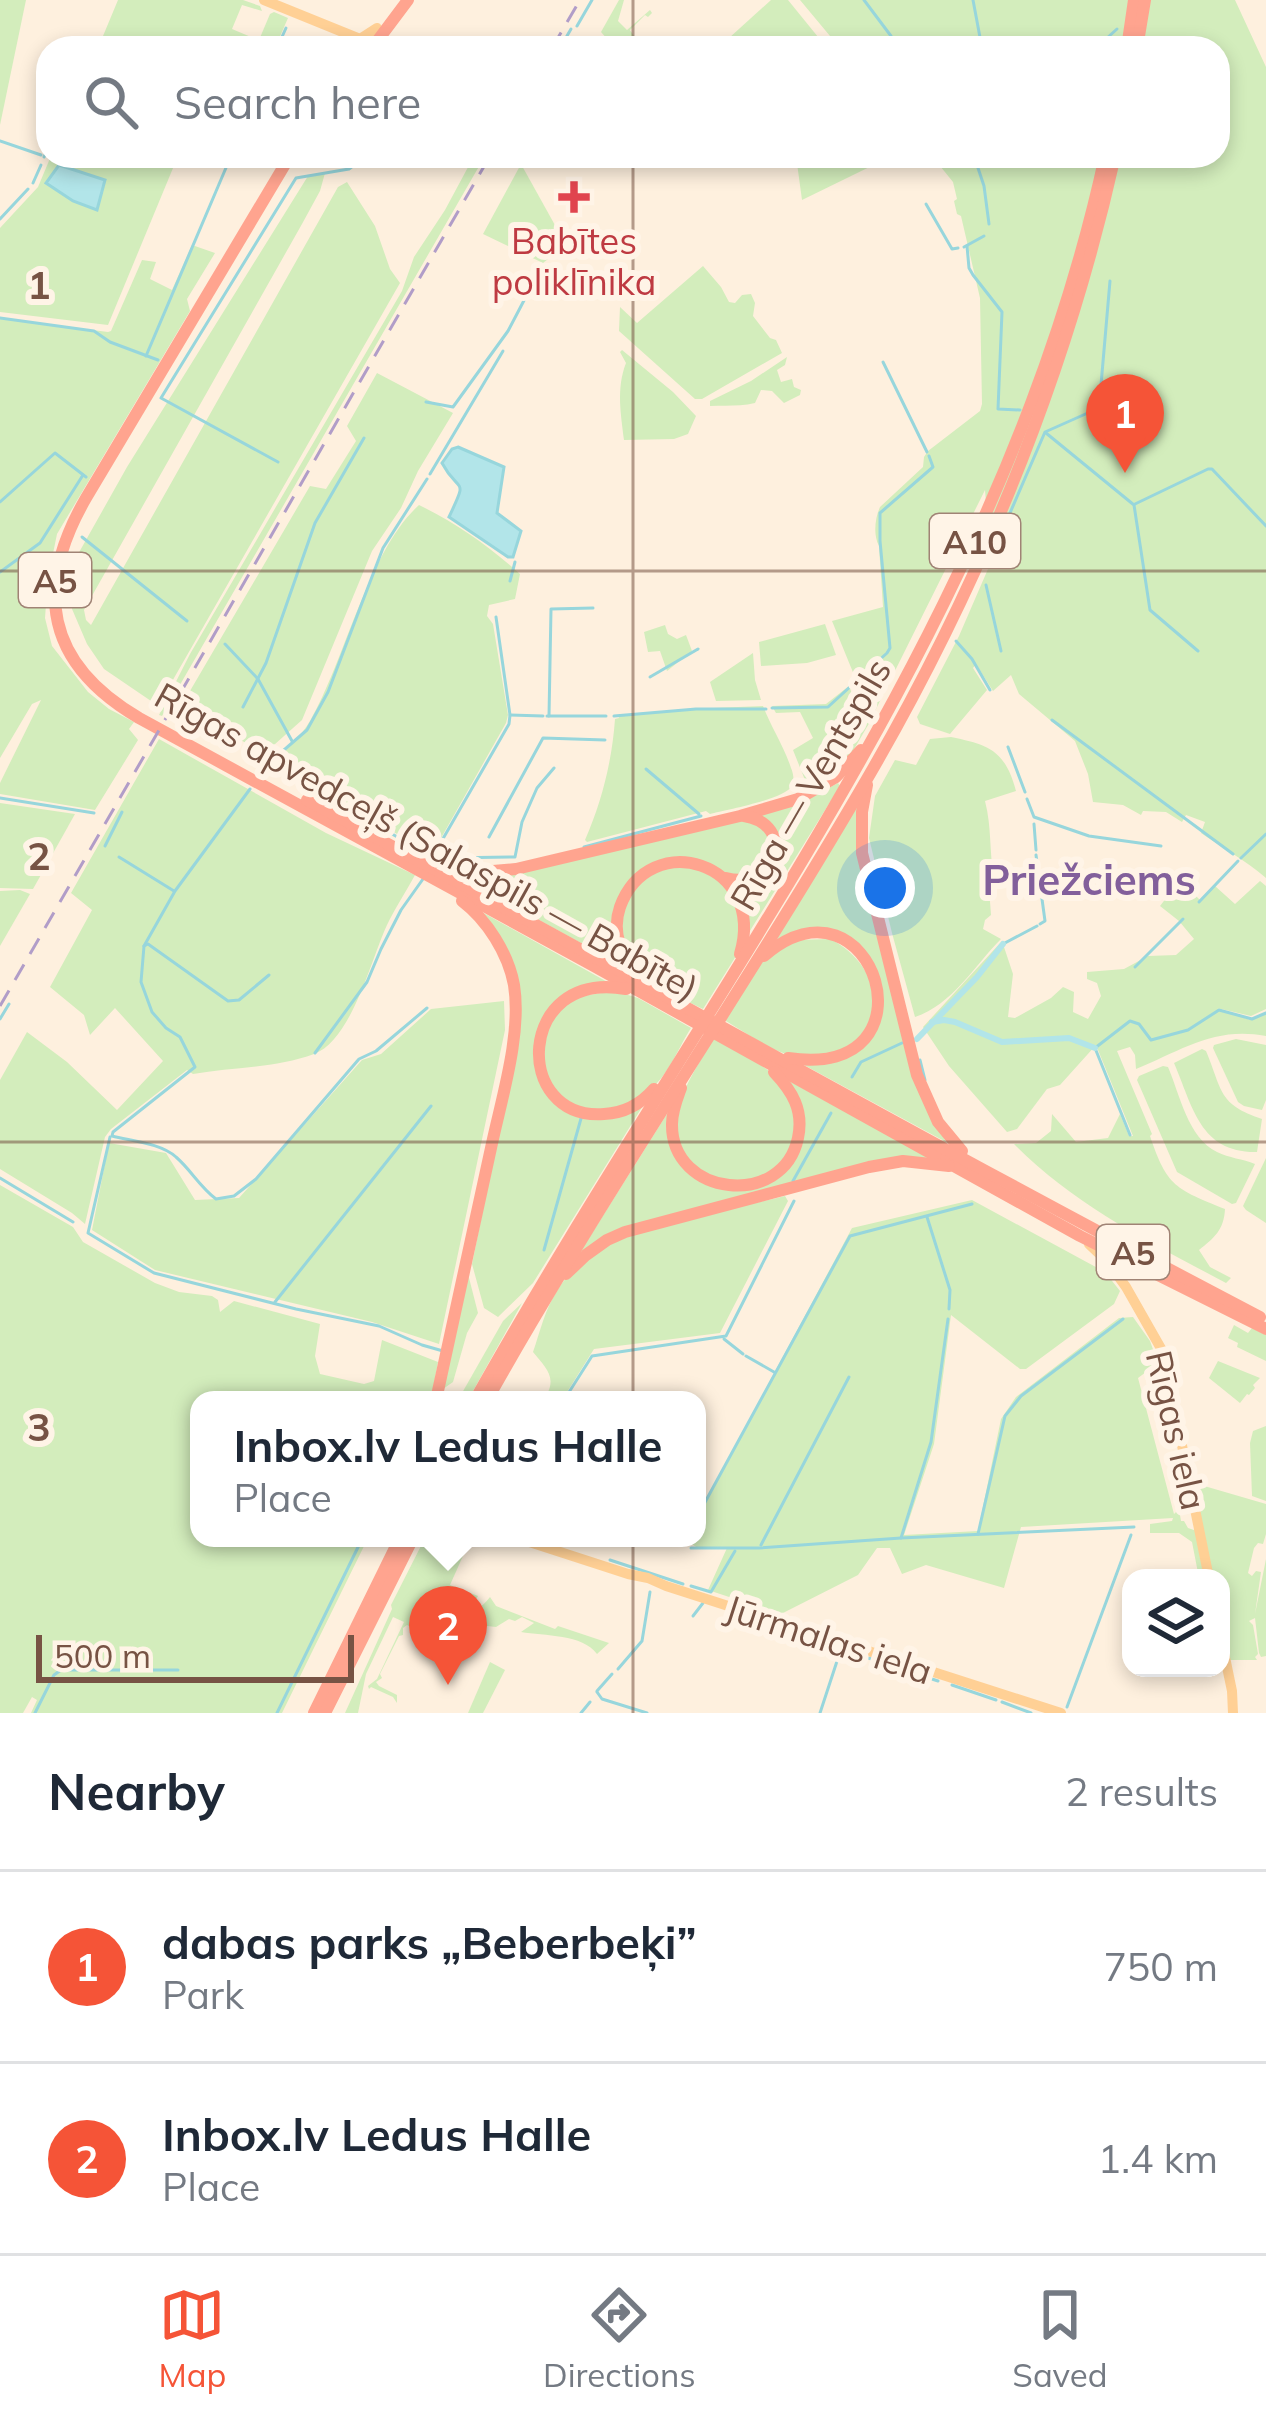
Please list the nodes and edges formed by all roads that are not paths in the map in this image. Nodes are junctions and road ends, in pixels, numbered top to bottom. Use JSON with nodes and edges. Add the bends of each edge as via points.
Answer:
{"nodes":[{"id":1,"x":263,"y":0,"type":"edge"},
{"id":2,"x":398,"y":0,"type":"edge"},
{"id":3,"x":408,"y":0,"type":"edge"},
{"id":4,"x":1134,"y":0,"type":"edge"},
{"id":5,"x":1145,"y":0,"type":"edge"},
{"id":6,"x":341,"y":36,"type":"edge"},
{"id":7,"x":380,"y":36,"type":"edge"},
{"id":8,"x":381,"y":36,"type":"edge"},
{"id":9,"x":1128,"y":36,"type":"edge"},
{"id":10,"x":1139,"y":36,"type":"edge"},
{"id":11,"x":289,"y":168,"type":"edge"},
{"id":12,"x":1102,"y":168,"type":"edge"},
{"id":13,"x":1112,"y":168,"type":"edge"},
{"id":14,"x":911,"y":671,"type":"junction"},
{"id":15,"x":175,"y":733,"type":"junction"},
{"id":16,"x":869,"y":776,"type":"junction"},
{"id":17,"x":740,"y":816,"type":"junction"},
{"id":18,"x":416,"y":860,"type":"junction"},
{"id":19,"x":719,"y":875,"type":"junction"},
{"id":20,"x":432,"y":878,"type":"junction"},
{"id":21,"x":754,"y":965,"type":"junction"},
{"id":22,"x":733,"y":974,"type":"junction"},
{"id":23,"x":645,"y":990,"type":"junction"},
{"id":24,"x":734,"y":1038,"type":"junction"},
{"id":25,"x":777,"y":1056,"type":"junction"},
{"id":26,"x":760,"y":1058,"type":"junction"},
{"id":27,"x":684,"y":1064,"type":"junction"},
{"id":28,"x":965,"y":1164,"type":"junction"},
{"id":29,"x":1080,"y":1236,"type":"junction"},
{"id":30,"x":1138,"y":1266,"type":"junction"},
{"id":31,"x":1126,"y":1287,"type":"junction"},
{"id":32,"x":548,"y":1292,"type":"junction"},
{"id":33,"x":1266,"y":1325,"type":"edge"},
{"id":34,"x":438,"y":1391,"type":"edge"},
{"id":35,"x":480,"y":1391,"type":"edge"},
{"id":36,"x":492,"y":1391,"type":"edge"},
{"id":37,"x":393,"y":1547,"type":"edge"},
{"id":38,"x":408,"y":1547,"type":"edge"},
{"id":39,"x":545,"y":1547,"type":"edge"},
{"id":40,"x":1207,"y":1569,"type":"edge"},
{"id":41,"x":1229,"y":1677,"type":"edge"},
{"id":42,"x":314,"y":1713,"type":"edge"},
{"id":43,"x":325,"y":1713,"type":"edge"},
{"id":44,"x":1061,"y":1713,"type":"edge"},
{"id":45,"x":1233,"y":1713,"type":"edge"}],
"edges":[{"from":1,"to":6,"type":"main road"},
{"from":2,"to":7,"type":"highway"},
{"from":3,"to":8,"type":"highway"},
{"from":4,"to":9,"type":"highway"},
{"from":5,"to":10,"type":"highway"},
{"from":11,"to":15,"type":"highway","name":"Rīgas apvedceļš (Salaspils — Babīte)","number":"A5","via":[[66,559],[63,604],[90,669]]},
{"from":12,"to":14,"type":"highway","name":"Rīga — Ventspils","number":"A10","via":[[1010,460]]},
{"from":13,"to":16,"type":"highway","name":"Rīga — Ventspils","number":"A10","via":[[1041,412],[965,590]]},
{"from":14,"to":17,"type":"highway","via":[[836,777],[798,799]]},
{"from":14,"to":22,"type":"highway","name":"Rīga — Ventspils","number":"A10"},
{"from":15,"to":18,"type":"highway","name":"Rīgas apvedceļš (Salaspils — Babīte)","number":"A5"},
{"from":15,"to":20,"type":"highway","name":"Rīgas apvedceļš (Salaspils — Babīte)","number":"A5"},
{"from":16,"to":21,"type":"highway","name":"Rīga — Ventspils","number":"A10"},
{"from":16,"to":28,"type":"highway","via":[[862,853],[917,1075]]},
{"from":17,"to":18,"type":"highway","via":[[515,869]]},
{"from":17,"to":19,"type":"highway","via":[[769,828],[773,858],[754,878]]},
{"from":18,"to":23,"type":"highway","name":"Rīgas apvedceļš (Salaspils — Babīte)","number":"A5"},
{"from":19,"to":22,"type":"highway","via":[[743,912]]},
{"from":19,"to":23,"type":"highway","via":[[672,863],[629,890],[617,935]]},
{"from":20,"to":23,"type":"highway","name":"Rīgas apvedceļš (Salaspils — Babīte)","number":"A5"},
{"from":20,"to":34,"type":"highway","via":[[493,935],[510,969],[515,1011]]},
{"from":21,"to":25,"type":"highway","via":[[792,937],[824,934],[856,949],[877,984],[876,1015],[852,1050],[821,1061]]},
{"from":21,"to":27,"type":"highway","name":"Rīga — Ventspils","number":"A10"},
{"from":22,"to":27,"type":"highway","name":"Rīga — Ventspils","number":"A10"},
{"from":23,"to":24,"type":"highway","name":"Rīgas apvedceļš (Salaspils — Babīte)","number":"A5"},
{"from":23,"to":27,"type":"highway","via":[[596,986],[556,1006],[538,1041],[546,1083],[574,1109],[615,1113],[644,1100]]},
{"from":24,"to":25,"type":"highway","name":"Rīgas apvedceļš (Salaspils — Babīte)","number":"A5"},
{"from":24,"to":26,"type":"highway","name":"Rīgas apvedceļš (Salaspils — Babīte)","number":"A5"},
{"from":25,"to":28,"type":"highway","name":"Rīgas apvedceļš (Salaspils — Babīte)","number":"A5"},
{"from":26,"to":27,"type":"highway","via":[[794,1096],[799,1134],[780,1170],[748,1186],[713,1183],[681,1156],[672,1120]]},
{"from":26,"to":28,"type":"highway","name":"Rīgas apvedceļš (Salaspils — Babīte)","number":"A5"},
{"from":27,"to":32,"type":"highway","name":"Rīga — Ventspils","number":"A10"},
{"from":27,"to":35,"type":"highway","name":"Rīga — Ventspils","number":"A10","via":[[549,1269]]},
{"from":28,"to":29,"type":"highway","name":"Rīgas apvedceļš (Salaspils — Babīte)","number":"A5"},
{"from":28,"to":32,"type":"highway","via":[[869,1167],[646,1226],[607,1240]]},
{"from":28,"to":33,"type":"highway","name":"Rīgas apvedceļš (Salaspils — Babīte)","number":"A5"},
{"from":29,"to":30,"type":"highway","name":"Rīgas apvedceļš (Salaspils — Babīte)","number":"A5"},
{"from":29,"to":31,"type":"main road","name":"Rīgas iela"},
{"from":30,"to":31,"type":"main road","via":[[1124,1272]]},
{"from":30,"to":33,"type":"highway","name":"Rīgas apvedceļš (Salaspils — Babīte)","number":"A5"},
{"from":31,"to":40,"type":"main road","name":"Rīgas iela","via":[[1166,1361]]},
{"from":32,"to":36,"type":"highway","name":"Rīga — Ventspils","number":"A10"},
{"from":37,"to":42,"type":"highway"},
{"from":38,"to":43,"type":"highway"},
{"from":39,"to":44,"type":"main road","name":"Jūrmalas iela"},
{"from":41,"to":45,"type":"main road"}]}
